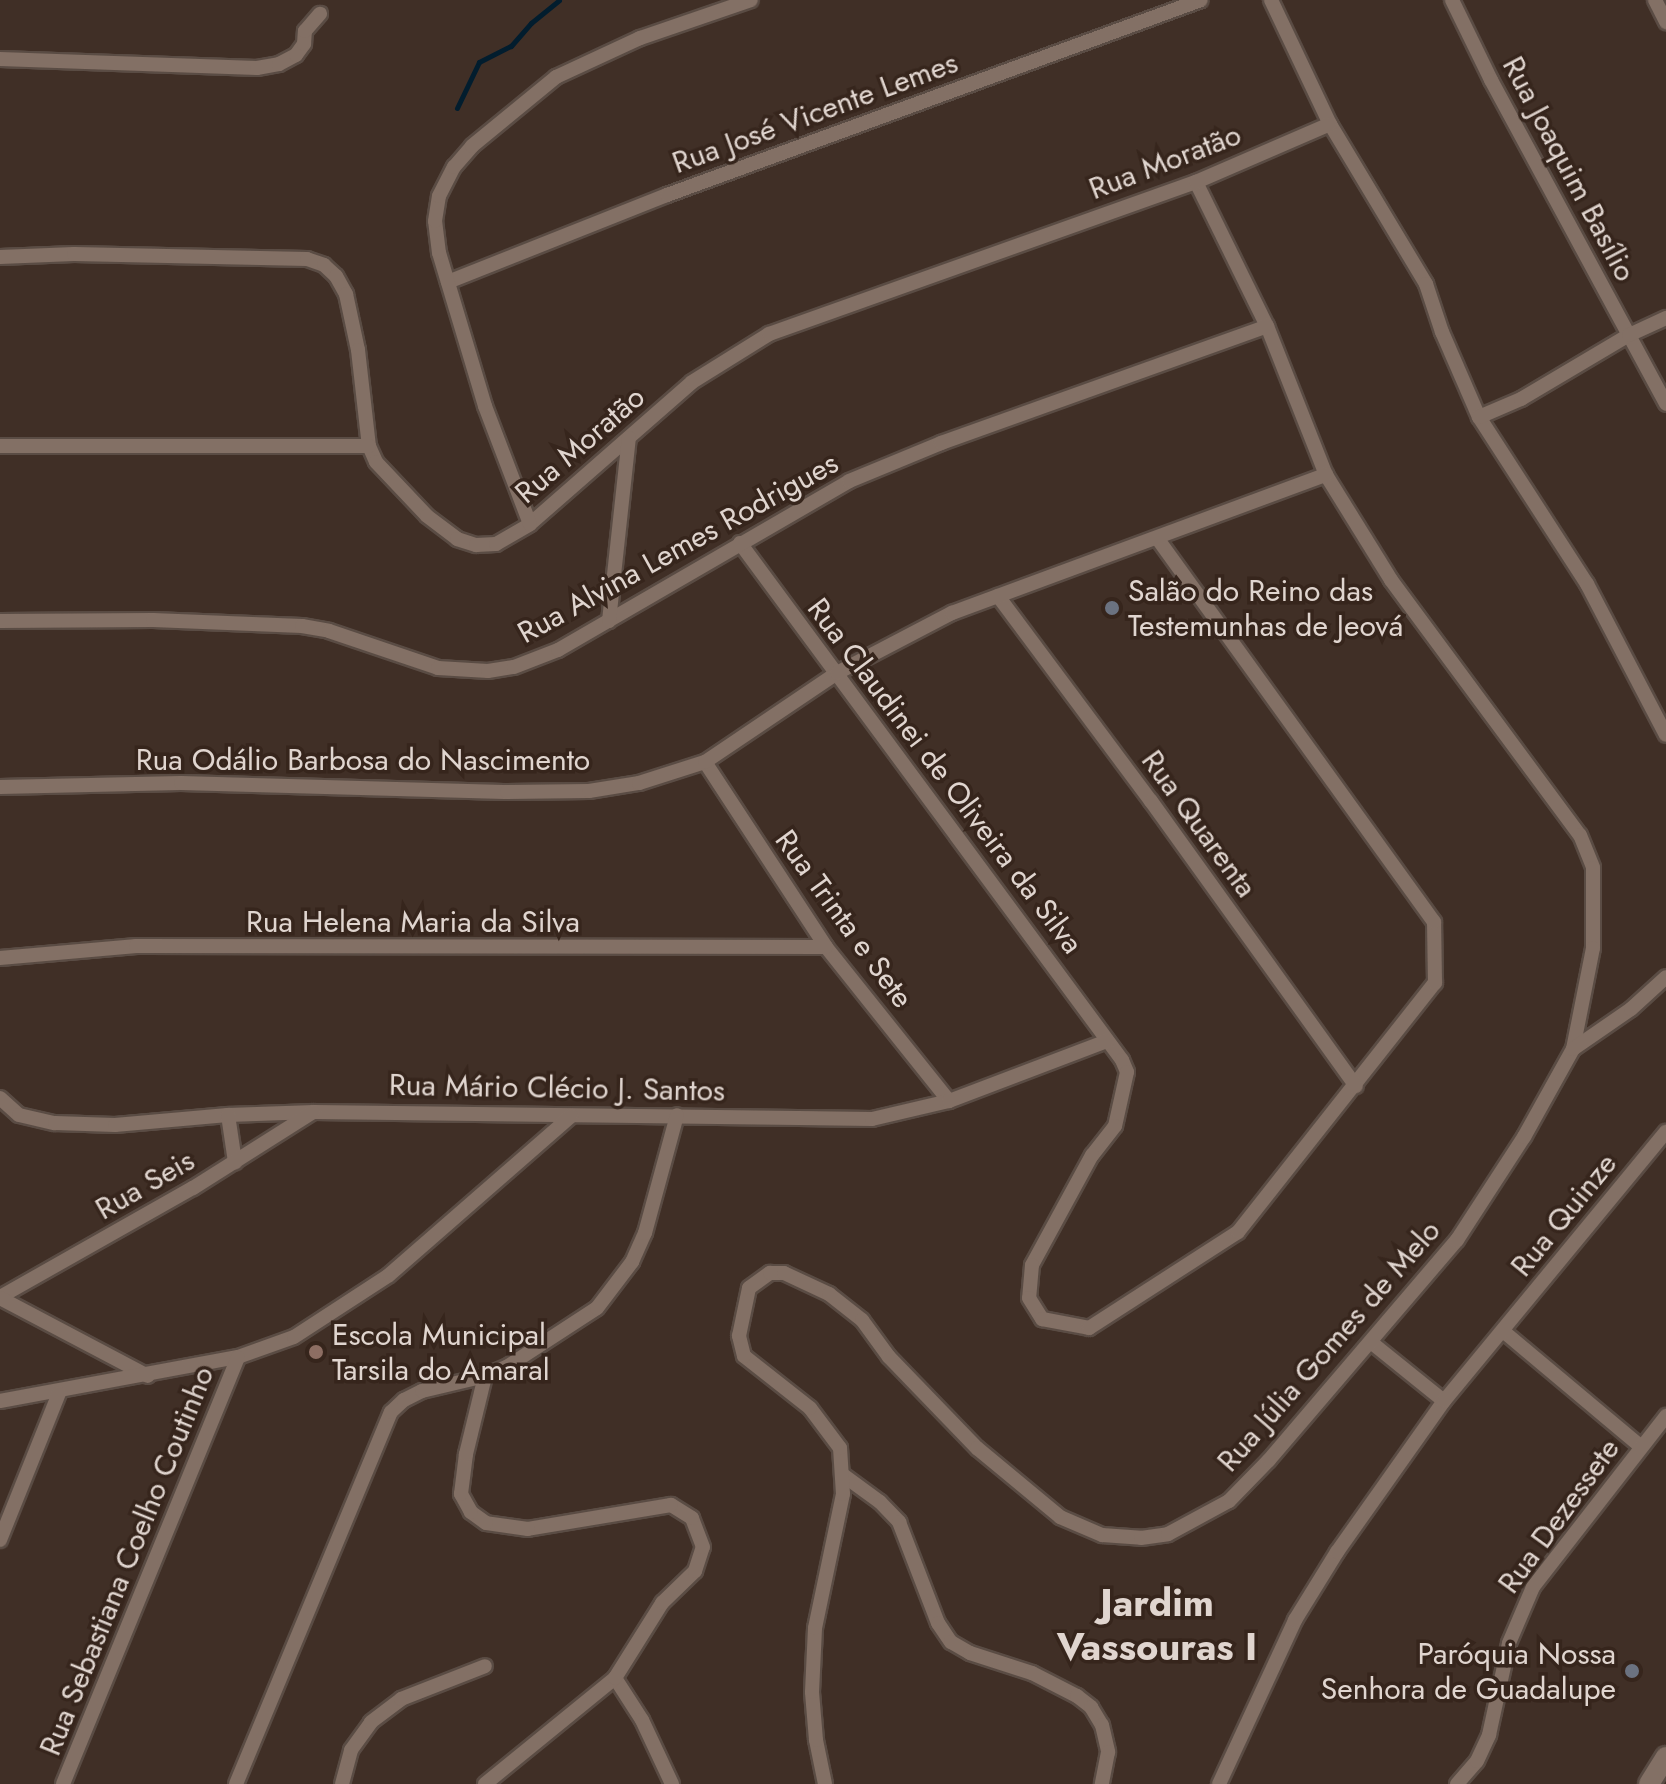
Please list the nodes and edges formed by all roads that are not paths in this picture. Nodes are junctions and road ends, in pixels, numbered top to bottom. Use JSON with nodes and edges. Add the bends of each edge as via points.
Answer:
{"nodes":[{"id":1,"x":751,"y":0,"type":"edge"},
{"id":2,"x":1201,"y":0,"type":"edge"},
{"id":3,"x":1271,"y":0,"type":"edge"},
{"id":4,"x":1452,"y":0,"type":"edge"},
{"id":5,"x":1655,"y":0,"type":"edge"},
{"id":6,"x":320,"y":14,"type":"dead end"},
{"id":7,"x":1666,"y":22,"type":"edge"},
{"id":8,"x":0,"y":59,"type":"edge"},
{"id":9,"x":1330,"y":124,"type":"junction"},
{"id":10,"x":1196,"y":182,"type":"junction"},
{"id":11,"x":0,"y":257,"type":"edge"},
{"id":12,"x":448,"y":282,"type":"junction"},
{"id":13,"x":1666,"y":318,"type":"edge"},
{"id":14,"x":1267,"y":326,"type":"junction"},
{"id":15,"x":1629,"y":335,"type":"junction"},
{"id":16,"x":1666,"y":404,"type":"edge"},
{"id":17,"x":1479,"y":417,"type":"junction"},
{"id":18,"x":629,"y":438,"type":"junction"},
{"id":19,"x":0,"y":446,"type":"edge"},
{"id":20,"x":369,"y":446,"type":"junction"},
{"id":21,"x":1326,"y":475,"type":"junction"},
{"id":22,"x":530,"y":524,"type":"junction"},
{"id":23,"x":1158,"y":539,"type":"junction"},
{"id":24,"x":740,"y":543,"type":"junction"},
{"id":25,"x":998,"y":596,"type":"junction"},
{"id":26,"x":0,"y":621,"type":"edge"},
{"id":27,"x":609,"y":621,"type":"junction"},
{"id":28,"x":837,"y":673,"type":"junction"},
{"id":29,"x":1666,"y":735,"type":"edge"},
{"id":30,"x":705,"y":762,"type":"junction"},
{"id":31,"x":0,"y":787,"type":"edge"},
{"id":32,"x":826,"y":947,"type":"junction"},
{"id":33,"x":0,"y":958,"type":"edge"},
{"id":34,"x":1666,"y":977,"type":"edge"},
{"id":35,"x":1107,"y":1041,"type":"junction"},
{"id":36,"x":1573,"y":1049,"type":"junction"},
{"id":37,"x":1356,"y":1086,"type":"junction"},
{"id":38,"x":0,"y":1098,"type":"edge"},
{"id":39,"x":949,"y":1101,"type":"junction"},
{"id":40,"x":314,"y":1112,"type":"junction"},
{"id":41,"x":228,"y":1115,"type":"junction"},
{"id":42,"x":677,"y":1115,"type":"junction"},
{"id":43,"x":571,"y":1116,"type":"junction"},
{"id":44,"x":1666,"y":1132,"type":"edge"},
{"id":45,"x":235,"y":1162,"type":"junction"},
{"id":46,"x":0,"y":1298,"type":"edge"},
{"id":47,"x":1503,"y":1331,"type":"junction"},
{"id":48,"x":1372,"y":1343,"type":"junction"},
{"id":49,"x":238,"y":1357,"type":"junction"},
{"id":50,"x":148,"y":1376,"type":"junction"},
{"id":51,"x":485,"y":1376,"type":"junction"},
{"id":52,"x":59,"y":1393,"type":"junction"},
{"id":53,"x":0,"y":1401,"type":"edge"},
{"id":54,"x":1444,"y":1401,"type":"junction"},
{"id":55,"x":1666,"y":1416,"type":"edge"},
{"id":56,"x":1641,"y":1447,"type":"junction"},
{"id":57,"x":843,"y":1475,"type":"junction"},
{"id":58,"x":0,"y":1540,"type":"edge"},
{"id":59,"x":485,"y":1666,"type":"dead end"},
{"id":60,"x":615,"y":1678,"type":"junction"},
{"id":61,"x":1666,"y":1757,"type":"edge"},
{"id":62,"x":63,"y":1784,"type":"edge"},
{"id":63,"x":236,"y":1784,"type":"edge"},
{"id":64,"x":342,"y":1784,"type":"edge"},
{"id":65,"x":485,"y":1784,"type":"edge"},
{"id":66,"x":672,"y":1784,"type":"edge"},
{"id":67,"x":825,"y":1784,"type":"edge"},
{"id":68,"x":1102,"y":1784,"type":"edge"},
{"id":69,"x":1219,"y":1784,"type":"edge"},
{"id":70,"x":1457,"y":1784,"type":"edge"},
{"id":71,"x":1649,"y":1784,"type":"edge"}],
"edges":[{"from":1,"to":12,"type":"street","via":[[640,38],[556,77],[472,146],[439,196],[435,221]]},
{"from":2,"to":12,"type":"street","name":"Rua José Vicente Lemes","via":[[667,195]]},
{"from":3,"to":9,"type":"street"},
{"from":4,"to":15,"type":"street","name":"Rua Joaquim Basílio"},
{"from":5,"to":7,"type":"street"},
{"from":6,"to":8,"type":"street","via":[[305,31],[296,55],[257,68]]},
{"from":9,"to":10,"type":"street","name":"Rua Moratão"},
{"from":9,"to":17,"type":"street","via":[[1426,284]]},
{"from":10,"to":14,"type":"street"},
{"from":10,"to":18,"type":"street","name":"Rua Moratão","via":[[769,334],[692,382]]},
{"from":11,"to":20,"type":"street","name":"Rua Moratão","via":[[292,258],[324,265],[346,294]]},
{"from":12,"to":22,"type":"street","via":[[485,406]]},
{"from":13,"to":15,"type":"street"},
{"from":14,"to":21,"type":"street"},
{"from":14,"to":24,"type":"street","name":"Rua Alvina Lemes Rodrigues","via":[[941,443],[849,481]]},
{"from":15,"to":16,"type":"street","name":"Rua Joaquim Basílio"},
{"from":15,"to":17,"type":"street","via":[[1521,399]]},
{"from":17,"to":29,"type":"street","via":[[1587,584]]},
{"from":18,"to":22,"type":"street","name":"Rua Moratão"},
{"from":18,"to":27,"type":"street"},
{"from":19,"to":20,"type":"street"},
{"from":20,"to":22,"type":"street","name":"Rua Moratão","via":[[398,486],[457,539],[496,544]]},
{"from":21,"to":23,"type":"street","name":"Rua Odálio Barbosa do Nascimento"},
{"from":21,"to":36,"type":"street","via":[[1391,580],[1580,835],[1593,868],[1593,948]]},
{"from":23,"to":25,"type":"street","name":"Rua Odálio Barbosa do Nascimento"},
{"from":23,"to":37,"type":"street","name":"Rua Claudinei de Oliveira da Silva","via":[[1434,922],[1435,983]]},
{"from":24,"to":27,"type":"street","name":"Rua Alvina Lemes Rodrigues"},
{"from":24,"to":28,"type":"street","name":"Rua Claudinei de Oliveira da Silva"},
{"from":25,"to":28,"type":"street","name":"Rua Odálio Barbosa do Nascimento","via":[[952,613]]},
{"from":25,"to":37,"type":"street","name":"Rua Quarenta"},
{"from":26,"to":27,"type":"street","name":"Rua Alvina Lemes Rodrigues","via":[[302,626],[438,668],[488,671],[558,650]]},
{"from":28,"to":30,"type":"street","name":"Rua Odálio Barbosa do Nascimento"},
{"from":28,"to":35,"type":"street","name":"Rua Claudinei de Oliveira da Silva"},
{"from":30,"to":31,"type":"street","name":"Rua Odálio Barbosa do Nascimento","via":[[639,783],[589,791],[181,783]]},
{"from":30,"to":32,"type":"street","name":"Rua Trinta e Sete"},
{"from":32,"to":33,"type":"street","name":"Rua Helena Maria da Silva","via":[[136,946]]},
{"from":32,"to":39,"type":"street","name":"Rua Trinta e Sete"},
{"from":34,"to":36,"type":"street","name":"Rua Júlia Gomes de Melo"},
{"from":35,"to":37,"type":"street","name":"Rua Claudinei de Oliveira da Silva","via":[[1127,1072],[1115,1126],[1092,1155],[1032,1265],[1029,1298],[1042,1319],[1071,1327],[1089,1328],[1107,1319],[1238,1232]]},
{"from":35,"to":39,"type":"street","name":"Rua Mário Clécio J. Santos"},
{"from":36,"to":48,"type":"street","name":"Rua Júlia Gomes de Melo","via":[[1457,1240]]},
{"from":38,"to":41,"type":"street","name":"Rua Mário Clécio J. Santos","via":[[19,1115],[55,1123],[115,1125]]},
{"from":39,"to":42,"type":"street","name":"Rua Mário Clécio J. Santos","via":[[872,1119]]},
{"from":40,"to":41,"type":"street","name":"Rua Mário Clécio J. Santos"},
{"from":40,"to":43,"type":"street","name":"Rua Mário Clécio J. Santos"},
{"from":40,"to":45,"type":"street","name":"Rua Seis"},
{"from":41,"to":45,"type":"street"},
{"from":42,"to":43,"type":"street","name":"Rua Mário Clécio J. Santos"},
{"from":42,"to":51,"type":"street","via":[[645,1233],[616,1286],[597,1308],[559,1335]]},
{"from":43,"to":49,"type":"street","via":[[389,1275],[294,1337]]},
{"from":44,"to":47,"type":"street","name":"Rua Quinze"},
{"from":45,"to":46,"type":"street","name":"Rua Seis"},
{"from":46,"to":50,"type":"street"},
{"from":47,"to":54,"type":"street","name":"Rua Quinze"},
{"from":47,"to":56,"type":"street"},
{"from":48,"to":54,"type":"street"},
{"from":48,"to":57,"type":"street","name":"Rua Júlia Gomes de Melo","via":[[1229,1501],[1168,1534],[1102,1535],[1060,1517],[998,1467],[889,1357],[862,1320],[803,1279],[770,1273],[749,1288],[741,1311],[740,1347],[825,1426],[840,1448]]},
{"from":49,"to":50,"type":"street"},
{"from":49,"to":62,"type":"street","name":"Rua Sebastiana Coelho Coutinho"},
{"from":50,"to":52,"type":"street"},
{"from":51,"to":60,"type":"street","via":[[461,1494],[471,1512],[486,1523],[528,1529],[671,1505],[692,1518],[700,1533],[703,1547],[695,1571],[662,1603]]},
{"from":51,"to":63,"type":"street","via":[[422,1391],[404,1400],[383,1425]]},
{"from":52,"to":53,"type":"street"},
{"from":52,"to":58,"type":"street"},
{"from":54,"to":69,"type":"street","name":"Rua Quinze","via":[[1295,1620]]},
{"from":55,"to":56,"type":"street","name":"Rua Dezessete"},
{"from":56,"to":70,"type":"street","name":"Rua Dezessete","via":[[1533,1587],[1509,1643],[1489,1735],[1477,1761]]},
{"from":57,"to":67,"type":"street","name":"Rua Júlia Gomes de Melo","via":[[815,1628],[812,1692]]},
{"from":57,"to":68,"type":"street","via":[[899,1522],[938,1623],[951,1642],[1032,1673],[1091,1707],[1108,1752]]},
{"from":59,"to":64,"type":"street","via":[[401,1699],[371,1722],[351,1750]]},
{"from":60,"to":65,"type":"street"},
{"from":60,"to":66,"type":"street"},
{"from":61,"to":71,"type":"main road"}]}
